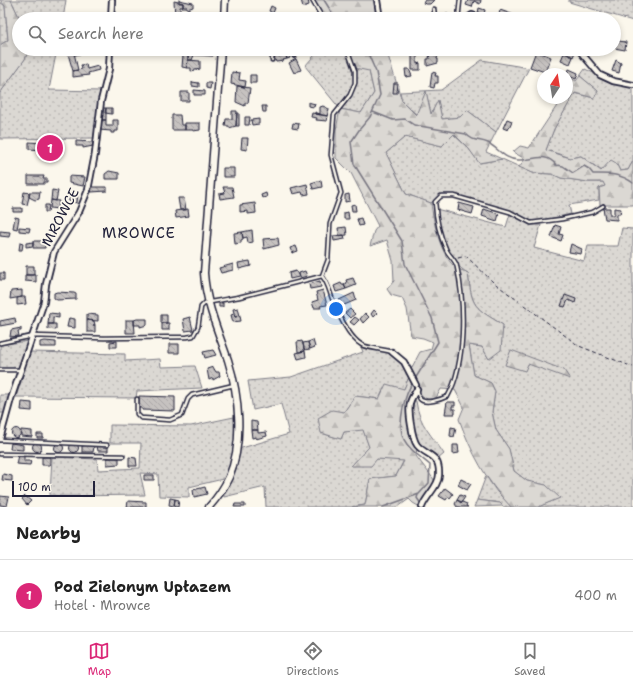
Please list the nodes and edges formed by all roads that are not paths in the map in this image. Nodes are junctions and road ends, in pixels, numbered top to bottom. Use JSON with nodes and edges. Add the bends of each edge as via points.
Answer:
{"nodes":[{"id":1,"x":112,"y":0,"type":"edge"},
{"id":2,"x":226,"y":0,"type":"edge"},
{"id":3,"x":312,"y":0,"type":"edge"},
{"id":4,"x":377,"y":0,"type":"edge"},
{"id":5,"x":460,"y":0,"type":"edge"},
{"id":6,"x":111,"y":12,"type":"edge"},
{"id":7,"x":225,"y":12,"type":"edge"},
{"id":8,"x":319,"y":12,"type":"edge"},
{"id":9,"x":379,"y":12,"type":"edge"},
{"id":10,"x":459,"y":12,"type":"edge"},
{"id":11,"x":110,"y":56,"type":"edge"},
{"id":12,"x":220,"y":56,"type":"edge"},
{"id":13,"x":272,"y":56,"type":"edge"},
{"id":14,"x":350,"y":56,"type":"edge"},
{"id":15,"x":584,"y":56,"type":"edge"},
{"id":16,"x":272,"y":60,"type":"dead end"},
{"id":17,"x":633,"y":85,"type":"edge"},
{"id":18,"x":603,"y":206,"type":"dead end"},
{"id":19,"x":322,"y":276,"type":"junction"},
{"id":20,"x":208,"y":302,"type":"junction"},
{"id":21,"x":33,"y":336,"type":"junction"},
{"id":22,"x":0,"y":343,"type":"edge"},
{"id":23,"x":392,"y":352,"type":"joint"},
{"id":24,"x":0,"y":370,"type":"edge"},
{"id":25,"x":21,"y":370,"type":"junction"},
{"id":26,"x":234,"y":385,"type":"junction"},
{"id":27,"x":416,"y":387,"type":"junction"},
{"id":28,"x":137,"y":399,"type":"dead end"},
{"id":29,"x":0,"y":440,"type":"edge"},
{"id":30,"x":107,"y":445,"type":"dead end"},
{"id":31,"x":0,"y":454,"type":"edge"},
{"id":32,"x":123,"y":456,"type":"dead end"},
{"id":33,"x":209,"y":507,"type":"edge"},
{"id":34,"x":422,"y":507,"type":"edge"}],
"edges":[{"from":1,"to":6,"type":"street"},
{"from":2,"to":7,"type":"street"},
{"from":3,"to":8,"type":"lane"},
{"from":4,"to":9,"type":"street"},
{"from":5,"to":10,"type":"lane"},
{"from":11,"to":21,"type":"street","name":"MROWCE","via":[[88,190],[79,212],[54,252],[44,302]]},
{"from":12,"to":20,"type":"street","via":[[204,257]]},
{"from":13,"to":16,"type":"lane"},
{"from":14,"to":19,"type":"lane","via":[[355,71],[354,83],[350,95],[334,115],[331,154],[341,193],[330,224],[328,260]]},
{"from":15,"to":17,"type":"street","via":[[600,75]]},
{"from":18,"to":27,"type":"lane","via":[[593,212],[531,223],[510,212],[482,203],[454,196],[441,196],[435,202],[436,218],[446,250],[457,265],[463,318],[459,362],[448,396],[442,400],[421,400]]},
{"from":19,"to":20,"type":"lane","via":[[239,297]]},
{"from":19,"to":23,"type":"lane","via":[[354,339],[363,346]]},
{"from":20,"to":21,"type":"lane","via":[[201,307],[198,327],[193,336]]},
{"from":20,"to":26,"type":"street"},
{"from":21,"to":22,"type":"lane"},
{"from":21,"to":25,"type":"street","name":"MROWCE"},
{"from":23,"to":27,"type":"street","via":[[404,362]]},
{"from":24,"to":25,"type":"lane"},
{"from":25,"to":29,"type":"street","name":"MROWCE"},
{"from":26,"to":28,"type":"lane","via":[[192,395],[182,415],[170,420],[140,418],[137,414]]},
{"from":26,"to":33,"type":"street","via":[[237,430],[235,458],[225,486]]},
{"from":27,"to":34,"type":"street","via":[[410,403],[413,438],[418,446],[437,460],[439,469],[439,477]]},
{"from":29,"to":30,"type":"lane"},
{"from":31,"to":32,"type":"lane"}]}
